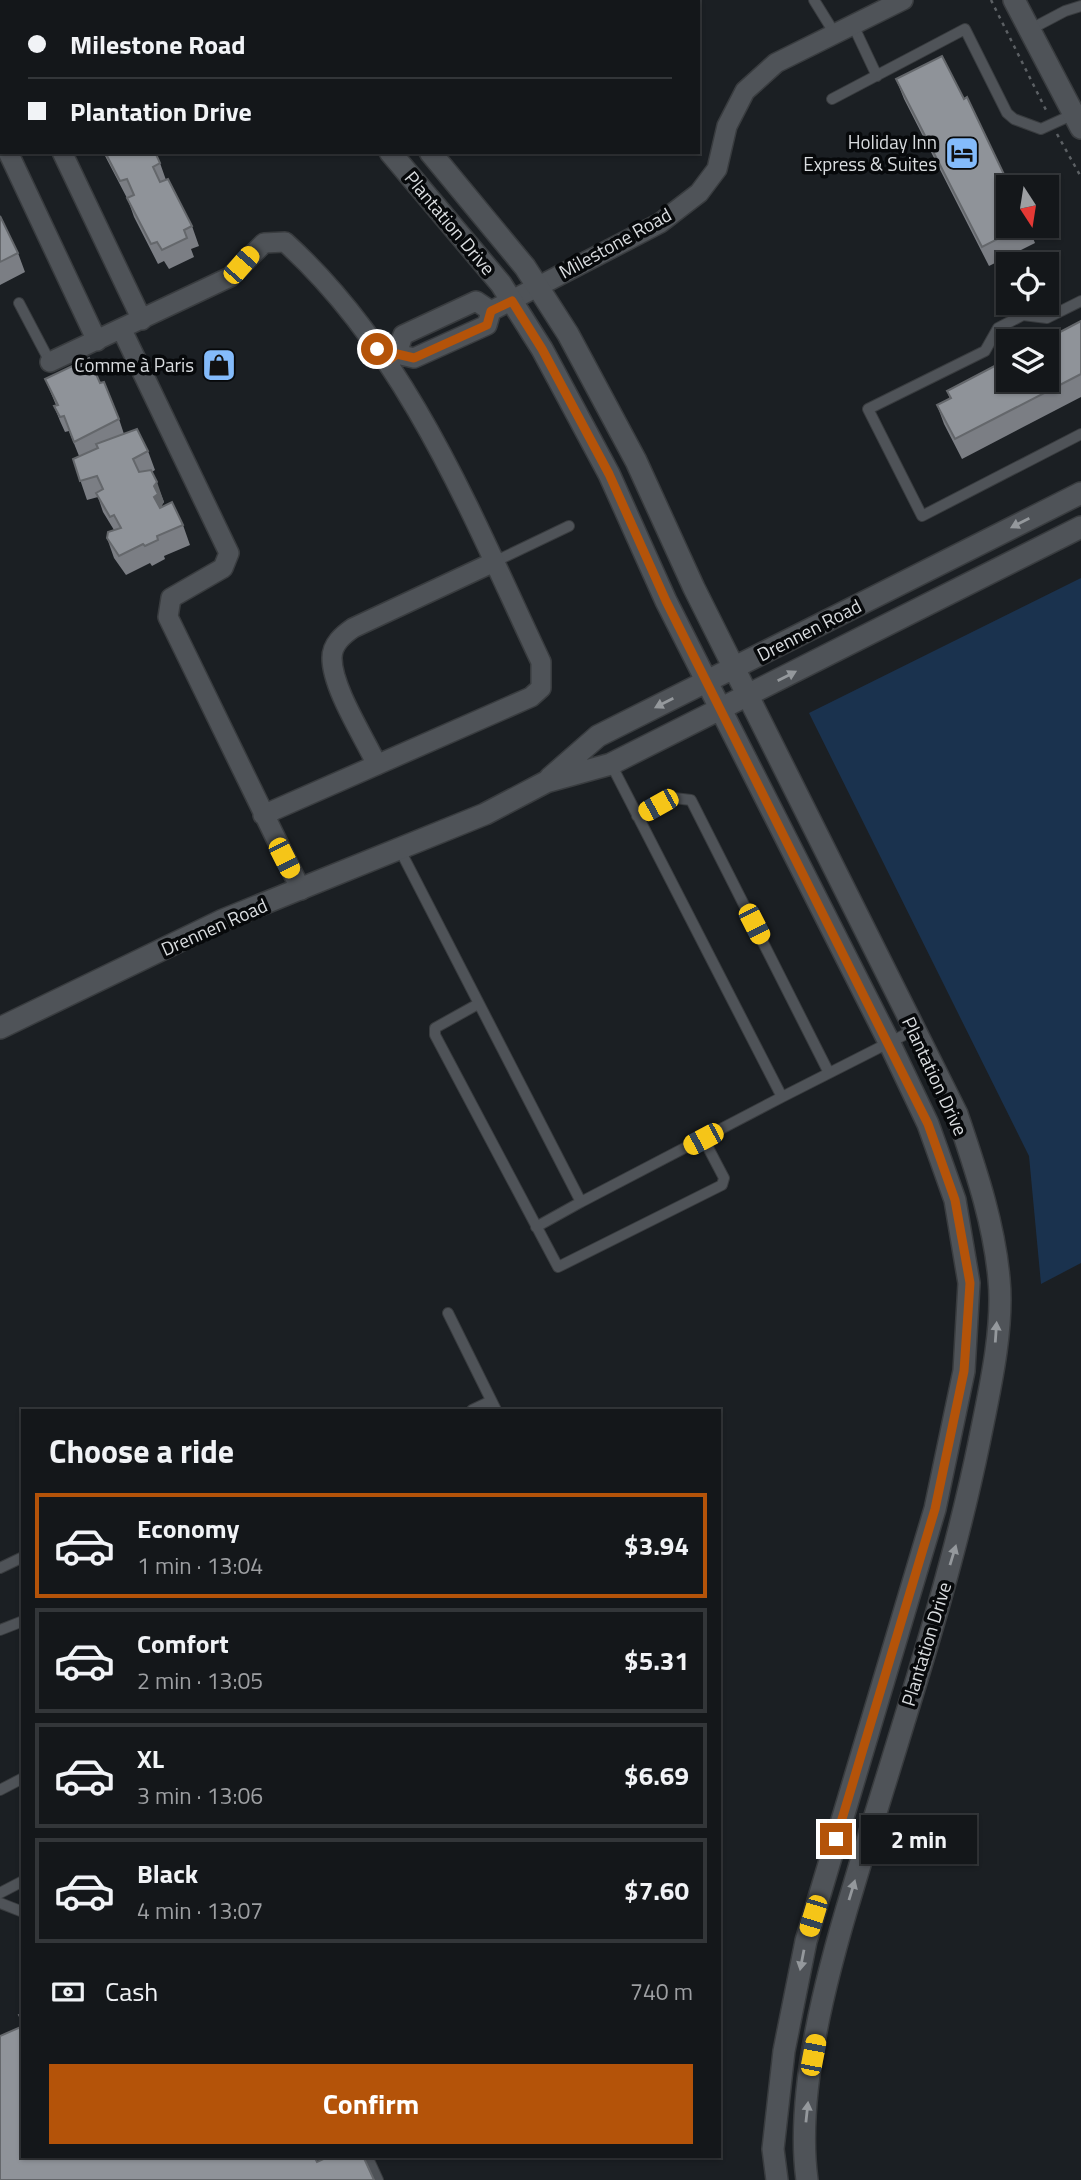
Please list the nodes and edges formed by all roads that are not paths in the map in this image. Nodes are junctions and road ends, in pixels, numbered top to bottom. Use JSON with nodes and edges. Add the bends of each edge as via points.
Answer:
{"nodes":[{"id":1,"x":814,"y":0,"type":"edge"},
{"id":2,"x":903,"y":0,"type":"edge"},
{"id":3,"x":1014,"y":0,"type":"edge"},
{"id":4,"x":1081,"y":6,"type":"edge"},
{"id":5,"x":853,"y":25,"type":"junction"},
{"id":6,"x":1029,"y":30,"type":"junction"},
{"id":7,"x":835,"y":34,"type":"junction"},
{"id":8,"x":877,"y":76,"type":"junction"},
{"id":9,"x":832,"y":99,"type":"dead end"},
{"id":10,"x":1077,"y":121,"type":"edge"},
{"id":11,"x":9,"y":154,"type":"edge"},
{"id":12,"x":63,"y":154,"type":"edge"},
{"id":13,"x":392,"y":154,"type":"edge"},
{"id":14,"x":432,"y":154,"type":"edge"},
{"id":15,"x":537,"y":285,"type":"junction"},
{"id":16,"x":512,"y":301,"type":"junction"},
{"id":17,"x":1081,"y":301,"type":"edge"},
{"id":18,"x":19,"y":303,"type":"dead end"},
{"id":19,"x":491,"y":311,"type":"junction"},
{"id":20,"x":437,"y":319,"type":"junction"},
{"id":21,"x":142,"y":320,"type":"junction"},
{"id":22,"x":121,"y":330,"type":"junction"},
{"id":23,"x":97,"y":341,"type":"junction"},
{"id":24,"x":448,"y":342,"type":"junction"},
{"id":25,"x":392,"y":358,"type":"junction"},
{"id":26,"x":50,"y":362,"type":"joint"},
{"id":27,"x":1081,"y":434,"type":"edge"},
{"id":28,"x":1081,"y":493,"type":"edge"},
{"id":29,"x":569,"y":526,"type":"dead end"},
{"id":30,"x":1081,"y":527,"type":"edge"},
{"id":31,"x":494,"y":562,"type":"junction"},
{"id":32,"x":733,"y":668,"type":"junction"},
{"id":33,"x":706,"y":682,"type":"junction"},
{"id":34,"x":747,"y":696,"type":"junction"},
{"id":35,"x":720,"y":709,"type":"junction"},
{"id":36,"x":611,"y":764,"type":"junction"},
{"id":37,"x":377,"y":765,"type":"junction"},
{"id":38,"x":546,"y":782,"type":"junction"},
{"id":39,"x":263,"y":815,"type":"junction"},
{"id":40,"x":637,"y":816,"type":"junction"},
{"id":41,"x":400,"y":850,"type":"junction"},
{"id":42,"x":300,"y":890,"type":"junction"},
{"id":43,"x":478,"y":1004,"type":"junction"},
{"id":44,"x":0,"y":1028,"type":"edge"},
{"id":45,"x":914,"y":1030,"type":"junction"},
{"id":46,"x":889,"y":1042,"type":"junction"},
{"id":47,"x":829,"y":1073,"type":"junction"},
{"id":48,"x":782,"y":1097,"type":"junction"},
{"id":49,"x":703,"y":1139,"type":"junction"},
{"id":50,"x":581,"y":1202,"type":"junction"},
{"id":51,"x":536,"y":1227,"type":"junction"},
{"id":52,"x":998,"y":1303,"type":"junction"},
{"id":53,"x":968,"y":1305,"type":"junction"},
{"id":54,"x":448,"y":1313,"type":"dead end"},
{"id":55,"x":493,"y":1406,"type":"edge"},
{"id":56,"x":21,"y":1558,"type":"edge"},
{"id":57,"x":0,"y":1569,"type":"edge"},
{"id":58,"x":21,"y":1622,"type":"edge"},
{"id":59,"x":0,"y":1630,"type":"edge"},
{"id":60,"x":21,"y":1779,"type":"edge"},
{"id":61,"x":0,"y":1790,"type":"edge"},
{"id":62,"x":21,"y":1882,"type":"edge"},
{"id":63,"x":0,"y":1893,"type":"edge"},
{"id":64,"x":0,"y":1903,"type":"edge"},
{"id":65,"x":21,"y":1911,"type":"edge"},
{"id":66,"x":368,"y":2158,"type":"edge"},
{"id":67,"x":378,"y":2180,"type":"edge"},
{"id":68,"x":777,"y":2180,"type":"edge"},
{"id":69,"x":807,"y":2180,"type":"edge"}],
"edges":[{"from":1,"to":7,"type":"lane"},
{"from":2,"to":5,"type":"street","name":"Milestone Road"},
{"from":3,"to":6,"type":"street"},
{"from":4,"to":6,"type":"lane"},
{"from":5,"to":7,"type":"street","name":"Milestone Road"},
{"from":5,"to":8,"type":"lane"},
{"from":6,"to":10,"type":"street"},
{"from":7,"to":15,"type":"street","name":"Milestone Road","via":[[776,63],[745,91],[727,127],[717,169],[699,193],[660,223]]},
{"from":8,"to":9,"type":"lane"},
{"from":8,"to":10,"type":"lane","via":[[965,29],[1014,119],[1041,129]]},
{"from":11,"to":23,"type":"street"},
{"from":12,"to":21,"type":"street"},
{"from":13,"to":16,"type":"street","name":"Plantation Drive"},
{"from":14,"to":15,"type":"street","name":"Plantation Drive"},
{"from":15,"to":16,"type":"street","name":"Milestone Road"},
{"from":15,"to":32,"type":"street","name":"Plantation Drive","via":[[636,461]]},
{"from":16,"to":19,"type":"street","name":"Milestone Road"},
{"from":16,"to":33,"type":"street","name":"Plantation Drive","via":[[609,474]]},
{"from":17,"to":27,"type":"lane","via":[[1047,318],[1023,315],[998,328],[985,351],[868,409],[922,516]]},
{"from":18,"to":26,"type":"lane"},
{"from":19,"to":20,"type":"street","via":[[477,301]]},
{"from":19,"to":24,"type":"street","name":"Milestone Road","via":[[487,325]]},
{"from":20,"to":24,"type":"street"},
{"from":20,"to":25,"type":"street","via":[[403,335]]},
{"from":21,"to":22,"type":"street"},
{"from":21,"to":25,"type":"street","via":[[230,277],[264,243],[285,242]]},
{"from":22,"to":23,"type":"street"},
{"from":22,"to":39,"type":"street","via":[[227,545],[228,560],[223,568],[171,598],[167,617]]},
{"from":23,"to":26,"type":"street"},
{"from":24,"to":25,"type":"street","name":"Milestone Road","via":[[414,358]]},
{"from":25,"to":31,"type":"street"},
{"from":28,"to":32,"type":"street","name":"Drennen Road","one_way":true},
{"from":29,"to":31,"type":"lane"},
{"from":34,"to":30,"type":"street","name":"Drennen Road","one_way":true},
{"from":31,"to":37,"type":"street","via":[[338,639],[332,656],[335,675]]},
{"from":31,"to":37,"type":"street","via":[[541,662],[541,688],[531,697]]},
{"from":32,"to":33,"type":"street","name":"Drennen Road"},
{"from":32,"to":34,"type":"street","name":"Plantation Drive"},
{"from":33,"to":35,"type":"street","name":"Plantation Drive"},
{"from":33,"to":38,"type":"street","name":"Drennen Road","one_way":true,"via":[[598,736]]},
{"from":34,"to":35,"type":"street","name":"Drennen Road"},
{"from":34,"to":45,"type":"street","name":"Plantation Drive"},
{"from":35,"to":36,"type":"street","name":"Drennen Road"},
{"from":35,"to":46,"type":"street","name":"Plantation Drive"},
{"from":36,"to":38,"type":"street","name":"Drennen Road"},
{"from":36,"to":40,"type":"lane"},
{"from":37,"to":39,"type":"street"},
{"from":38,"to":41,"type":"street","name":"Drennen Road"},
{"from":39,"to":42,"type":"street"},
{"from":40,"to":47,"type":"lane","via":[[674,798],[691,800]]},
{"from":40,"to":48,"type":"lane"},
{"from":41,"to":42,"type":"street","name":"Drennen Road"},
{"from":41,"to":43,"type":"lane"},
{"from":42,"to":44,"type":"street","name":"Drennen Road","via":[[223,920]]},
{"from":43,"to":50,"type":"lane"},
{"from":43,"to":51,"type":"lane","via":[[435,1028],[435,1035]]},
{"from":45,"to":46,"type":"lane"},
{"from":45,"to":52,"type":"street","name":"Plantation Drive","via":[[957,1114],[984,1193],[999,1280]]},
{"from":46,"to":47,"type":"lane"},
{"from":46,"to":53,"type":"street","name":"Plantation Drive","via":[[928,1124],[955,1200],[970,1283]]},
{"from":47,"to":48,"type":"lane"},
{"from":48,"to":49,"type":"lane"},
{"from":49,"to":50,"type":"lane"},
{"from":49,"to":51,"type":"lane","via":[[724,1178],[722,1185],[558,1267]]},
{"from":50,"to":51,"type":"lane"},
{"from":52,"to":53,"type":"street"},
{"from":69,"to":52,"type":"street","name":"Plantation Drive","one_way":true,"via":[[803,2149],[813,2055],[835,1948],[964,1516],[993,1375]]},
{"from":53,"to":68,"type":"street","name":"Plantation Drive","one_way":true,"via":[[964,1371],[935,1509],[806,1941],[784,2051],[773,2149]]},
{"from":54,"to":55,"type":"lane"},
{"from":56,"to":57,"type":"lane"},
{"from":58,"to":59,"type":"lane"},
{"from":60,"to":61,"type":"lane"},
{"from":62,"to":63,"type":"lane"},
{"from":64,"to":65,"type":"lane"},
{"from":66,"to":67,"type":"lane"}]}
